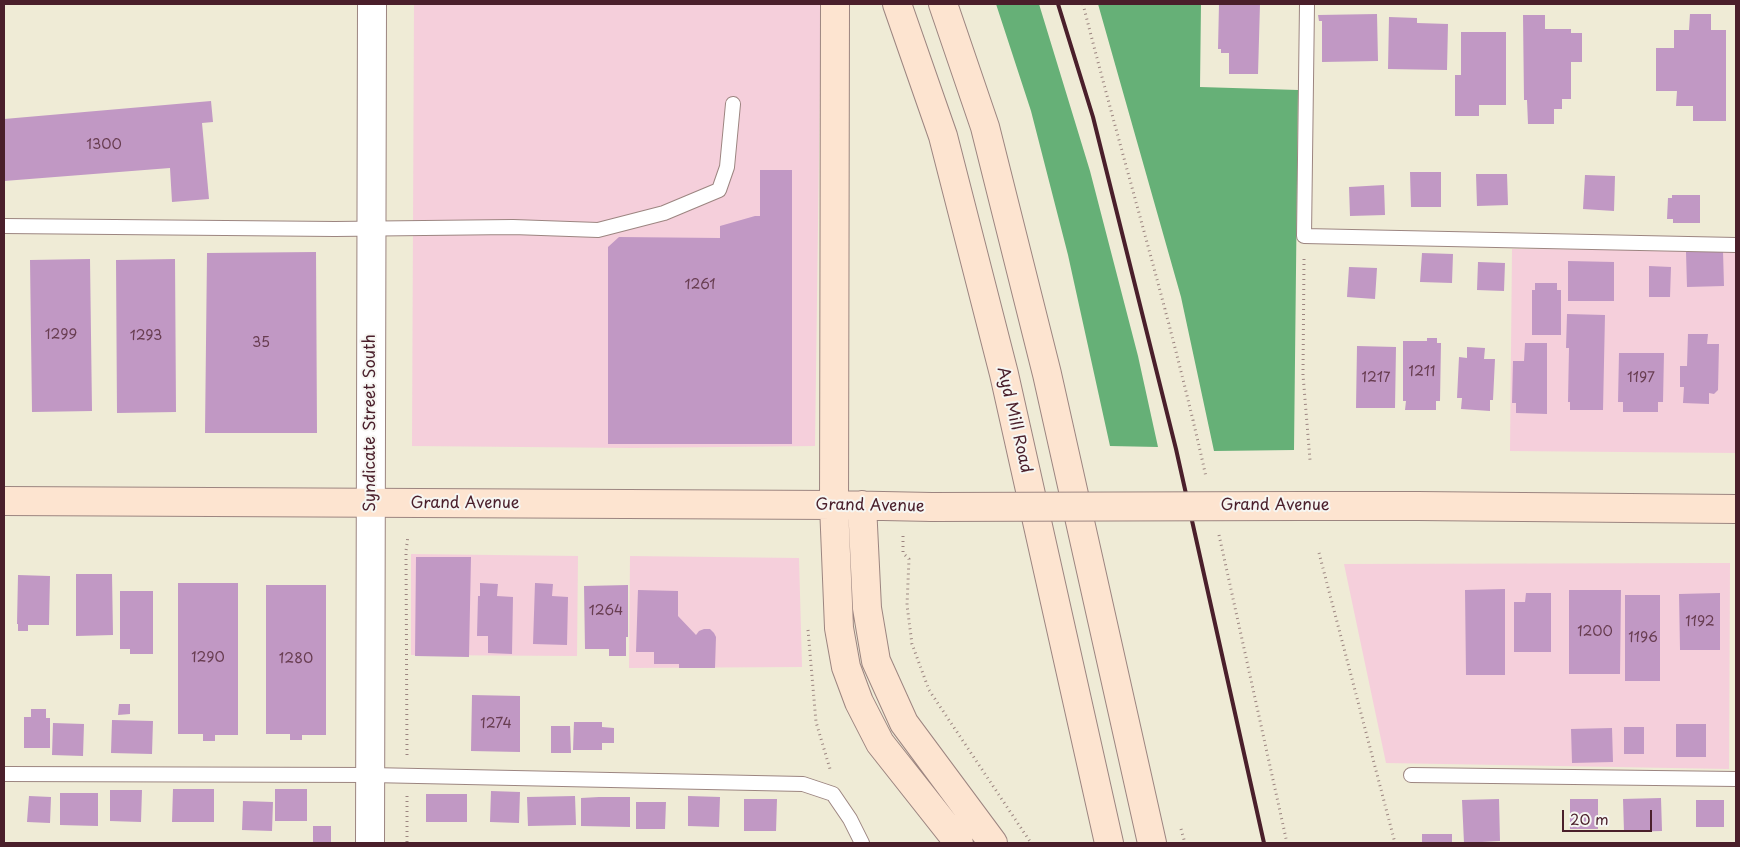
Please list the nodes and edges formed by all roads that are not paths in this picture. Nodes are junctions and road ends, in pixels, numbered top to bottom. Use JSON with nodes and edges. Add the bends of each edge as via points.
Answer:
{"nodes":[{"id":1,"x":372,"y":4,"type":"edge"},
{"id":2,"x":835,"y":4,"type":"edge"},
{"id":3,"x":897,"y":4,"type":"edge"},
{"id":4,"x":944,"y":4,"type":"edge"},
{"id":5,"x":1307,"y":4,"type":"edge"},
{"id":6,"x":733,"y":104,"type":"dead end"},
{"id":7,"x":4,"y":226,"type":"edge"},
{"id":8,"x":372,"y":229,"type":"junction"},
{"id":9,"x":1736,"y":245,"type":"edge"},
{"id":10,"x":4,"y":501,"type":"edge"},
{"id":11,"x":370,"y":503,"type":"junction"},
{"id":12,"x":834,"y":505,"type":"junction"},
{"id":13,"x":862,"y":505,"type":"junction"},
{"id":14,"x":1736,"y":509,"type":"edge"},
{"id":15,"x":4,"y":774,"type":"edge"},
{"id":16,"x":370,"y":775,"type":"junction"},
{"id":17,"x":1411,"y":775,"type":"dead end"},
{"id":18,"x":1736,"y":779,"type":"edge"},
{"id":19,"x":370,"y":843,"type":"edge"},
{"id":20,"x":862,"y":843,"type":"edge"},
{"id":21,"x":959,"y":843,"type":"edge"},
{"id":22,"x":993,"y":843,"type":"edge"},
{"id":23,"x":1109,"y":843,"type":"edge"},
{"id":24,"x":1152,"y":843,"type":"edge"}],
"edges":[{"from":1,"to":8,"type":"street","name":"Syndicate Street South"},
{"from":2,"to":12,"type":"main road"},
{"from":3,"to":23,"type":"main road","name":"Ayd Mill Road","via":[[943,136],[1004,374]]},
{"from":4,"to":24,"type":"main road","via":[[985,127],[1045,365]]},
{"from":5,"to":9,"type":"lane","via":[[1304,236]]},
{"from":6,"to":8,"type":"lane","via":[[727,167],[719,190],[664,213],[598,230],[513,227]]},
{"from":7,"to":8,"type":"lane"},
{"from":8,"to":11,"type":"street","name":"Syndicate Street South"},
{"from":10,"to":11,"type":"main road","name":"Grand Avenue"},
{"from":11,"to":12,"type":"main road","name":"Grand Avenue"},
{"from":11,"to":16,"type":"street","name":"Syndicate Street South"},
{"from":12,"to":13,"type":"main road","name":"Grand Avenue"},
{"from":12,"to":21,"type":"main road","via":[[839,628],[846,667],[880,744]]},
{"from":13,"to":14,"type":"main road","name":"Grand Avenue","bridge":true},
{"from":13,"to":22,"type":"main road","via":[[867,608],[876,661],[904,723]]},
{"from":15,"to":16,"type":"lane"},
{"from":16,"to":19,"type":"street","name":"Syndicate Street South"},
{"from":16,"to":20,"type":"lane","via":[[803,784],[833,794]]},
{"from":17,"to":18,"type":"lane"}]}
